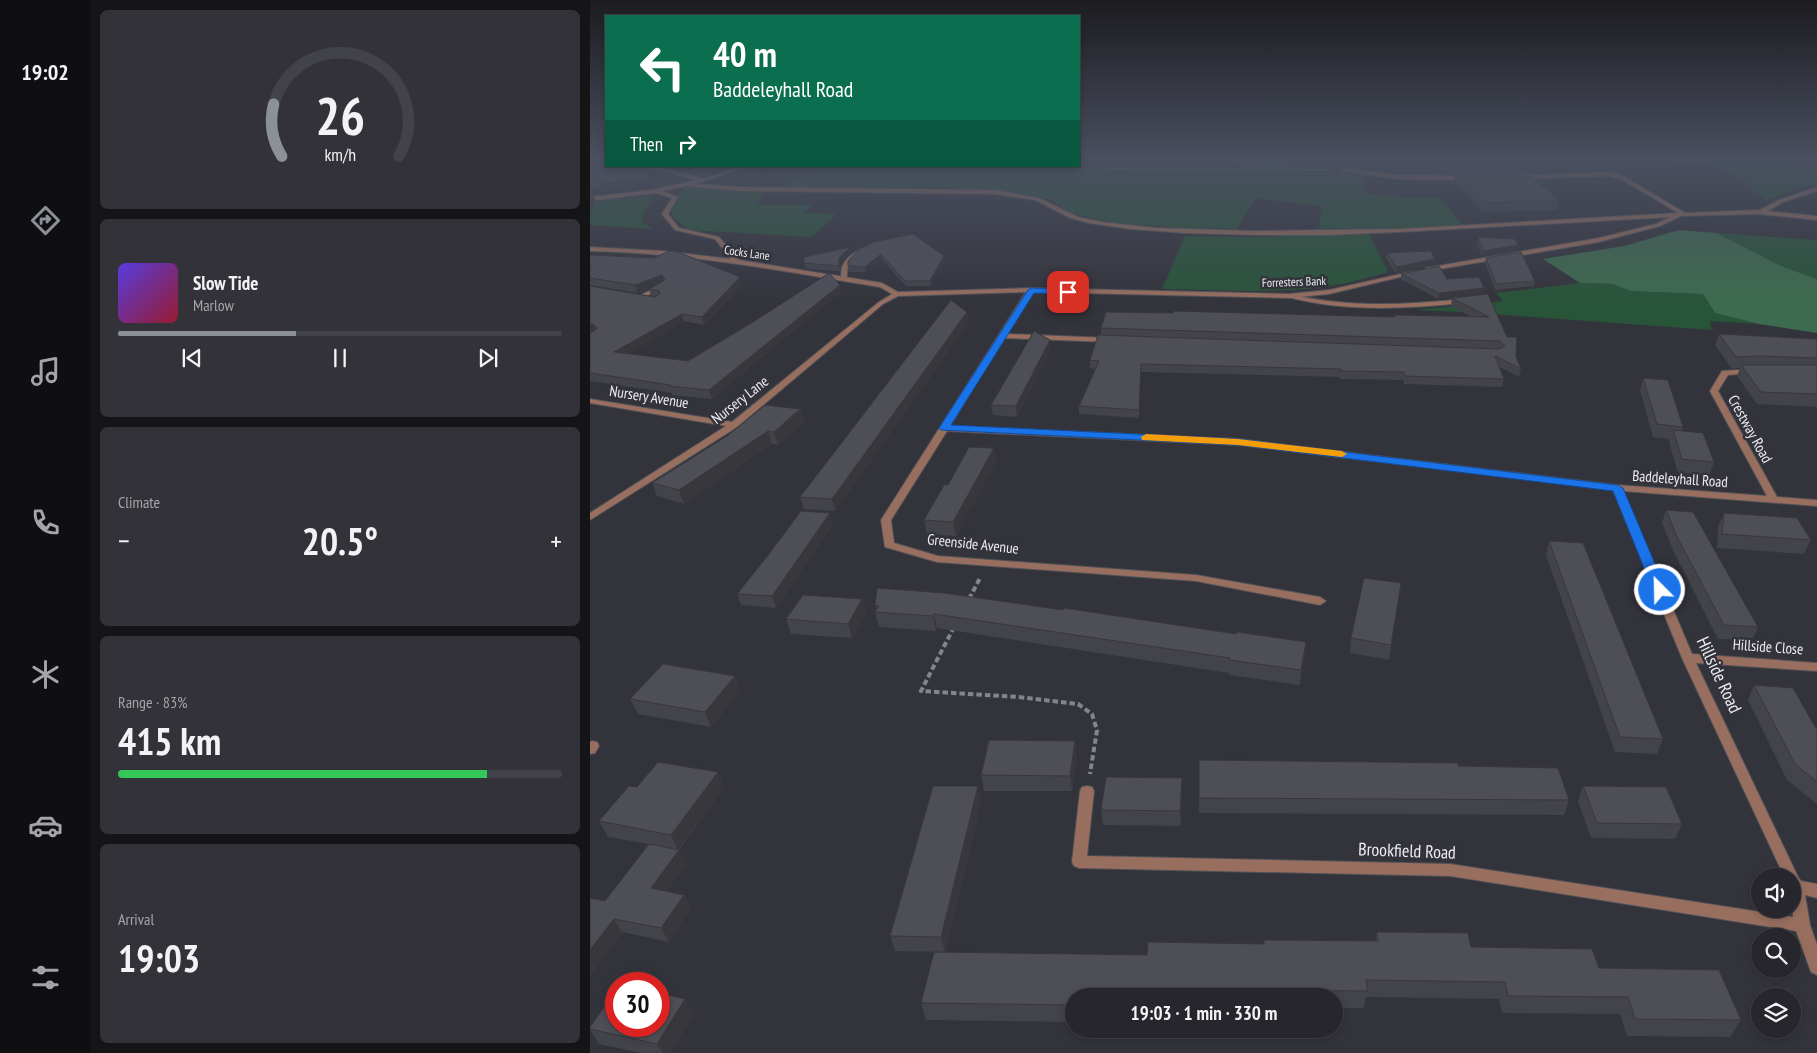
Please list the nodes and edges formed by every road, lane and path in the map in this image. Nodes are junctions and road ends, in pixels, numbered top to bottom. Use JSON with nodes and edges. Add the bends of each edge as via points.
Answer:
{"nodes":[{"id":1,"x":668,"y":208,"type":"edge"},
{"id":2,"x":1057,"y":208,"type":"edge"},
{"id":3,"x":1672,"y":208,"type":"edge"},
{"id":4,"x":1768,"y":208,"type":"edge"},
{"id":5,"x":1761,"y":212,"type":"junction"},
{"id":6,"x":1682,"y":214,"type":"junction"},
{"id":7,"x":1817,"y":218,"type":"edge"},
{"id":8,"x":870,"y":245,"type":"edge"},
{"id":9,"x":590,"y":249,"type":"edge"},
{"id":10,"x":738,"y":262,"type":"junction"},
{"id":11,"x":844,"y":279,"type":"junction"},
{"id":12,"x":664,"y":286,"type":"edge"},
{"id":13,"x":1031,"y":290,"type":"junction"},
{"id":14,"x":897,"y":294,"type":"junction"},
{"id":15,"x":628,"y":296,"type":"edge"},
{"id":16,"x":1288,"y":296,"type":"junction"},
{"id":17,"x":638,"y":298,"type":"junction"},
{"id":18,"x":1474,"y":299,"type":"edge"},
{"id":19,"x":651,"y":300,"type":"edge"},
{"id":20,"x":1002,"y":336,"type":"junction"},
{"id":21,"x":1121,"y":340,"type":"edge"},
{"id":22,"x":1764,"y":371,"type":"edge"},
{"id":23,"x":590,"y":401,"type":"edge"},
{"id":24,"x":734,"y":425,"type":"junction"},
{"id":25,"x":944,"y":428,"type":"junction"},
{"id":26,"x":1617,"y":488,"type":"junction"},
{"id":27,"x":1773,"y":500,"type":"junction"},
{"id":28,"x":1817,"y":503,"type":"edge"},
{"id":29,"x":590,"y":517,"type":"edge"},
{"id":30,"x":988,"y":562,"type":"junction"},
{"id":31,"x":1320,"y":601,"type":"dead end"},
{"id":32,"x":966,"y":605,"type":"edge"},
{"id":33,"x":957,"y":623,"type":"edge"},
{"id":34,"x":1688,"y":658,"type":"junction"},
{"id":35,"x":1817,"y":667,"type":"edge"},
{"id":36,"x":1087,"y":791,"type":"joint"},
{"id":37,"x":1787,"y":868,"type":"edge"},
{"id":38,"x":1801,"y":884,"type":"edge"},
{"id":39,"x":1817,"y":891,"type":"edge"},
{"id":40,"x":1801,"y":918,"type":"edge"},
{"id":41,"x":1802,"y":925,"type":"junction"},
{"id":42,"x":1817,"y":967,"type":"edge"}],
"edges":[{"from":1,"to":10,"type":"street","via":[[665,214],[677,228],[717,238]]},
{"from":2,"to":6,"type":"street","via":[[1076,218],[1110,225],[1246,233],[1462,229]]},
{"from":3,"to":6,"type":"street"},
{"from":4,"to":5,"type":"street"},
{"from":5,"to":6,"type":"street"},
{"from":5,"to":7,"type":"street"},
{"from":6,"to":16,"type":"street","name":"Forresters Bank","via":[[1658,225],[1599,240],[1424,270],[1329,292]]},
{"from":8,"to":11,"type":"street","via":[[857,252],[844,266]]},
{"from":9,"to":10,"type":"street","name":"Cocks Lane","via":[[623,249]]},
{"from":10,"to":11,"type":"street","name":"Cocks Lane"},
{"from":11,"to":14,"type":"street","name":"Cocks Lane","via":[[882,285]]},
{"from":12,"to":17,"type":"street"},
{"from":13,"to":14,"type":"street","name":"Forresters Bank"},
{"from":13,"to":16,"type":"street","name":"Forresters Bank"},
{"from":13,"to":20,"type":"street","name":"Greenside Avenue"},
{"from":14,"to":24,"type":"street","name":"Nursery Lane","via":[[881,303]]},
{"from":15,"to":17,"type":"street"},
{"from":16,"to":18,"type":"street","via":[[1321,303],[1389,307]]},
{"from":17,"to":19,"type":"street"},
{"from":20,"to":21,"type":"street"},
{"from":20,"to":25,"type":"street","name":"Greenside Avenue"},
{"from":22,"to":27,"type":"street","name":"Crestway Road","via":[[1725,374],[1714,391]]},
{"from":23,"to":24,"type":"street","name":"Nursery Avenue"},
{"from":24,"to":29,"type":"street","name":"Nursery Lane"},
{"from":25,"to":26,"type":"street","name":"Baddeleyhall Road","via":[[1238,442]]},
{"from":25,"to":30,"type":"street","name":"Greenside Avenue","via":[[886,520],[889,545],[937,558]]},
{"from":26,"to":27,"type":"street","name":"Baddeleyhall Road"},
{"from":26,"to":34,"type":"street","name":"Hillside Road"},
{"from":27,"to":28,"type":"street","name":"Baddeleyhall Road"},
{"from":30,"to":31,"type":"street","name":"Greenside Avenue","via":[[1196,578]]},
{"from":30,"to":32,"type":"path"},
{"from":33,"to":36,"type":"path","via":[[921,692],[1078,704],[1092,714],[1097,730]]},
{"from":34,"to":35,"type":"street","name":"Hillside Close"},
{"from":34,"to":37,"type":"street","name":"Hillside Road"},
{"from":36,"to":41,"type":"street","name":"Brookfield Road","via":[[1079,862],[1450,870]]},
{"from":38,"to":39,"type":"street"},
{"from":40,"to":41,"type":"street","name":"Hillside Road"},
{"from":41,"to":42,"type":"street","name":"Hillside Road"}]}
